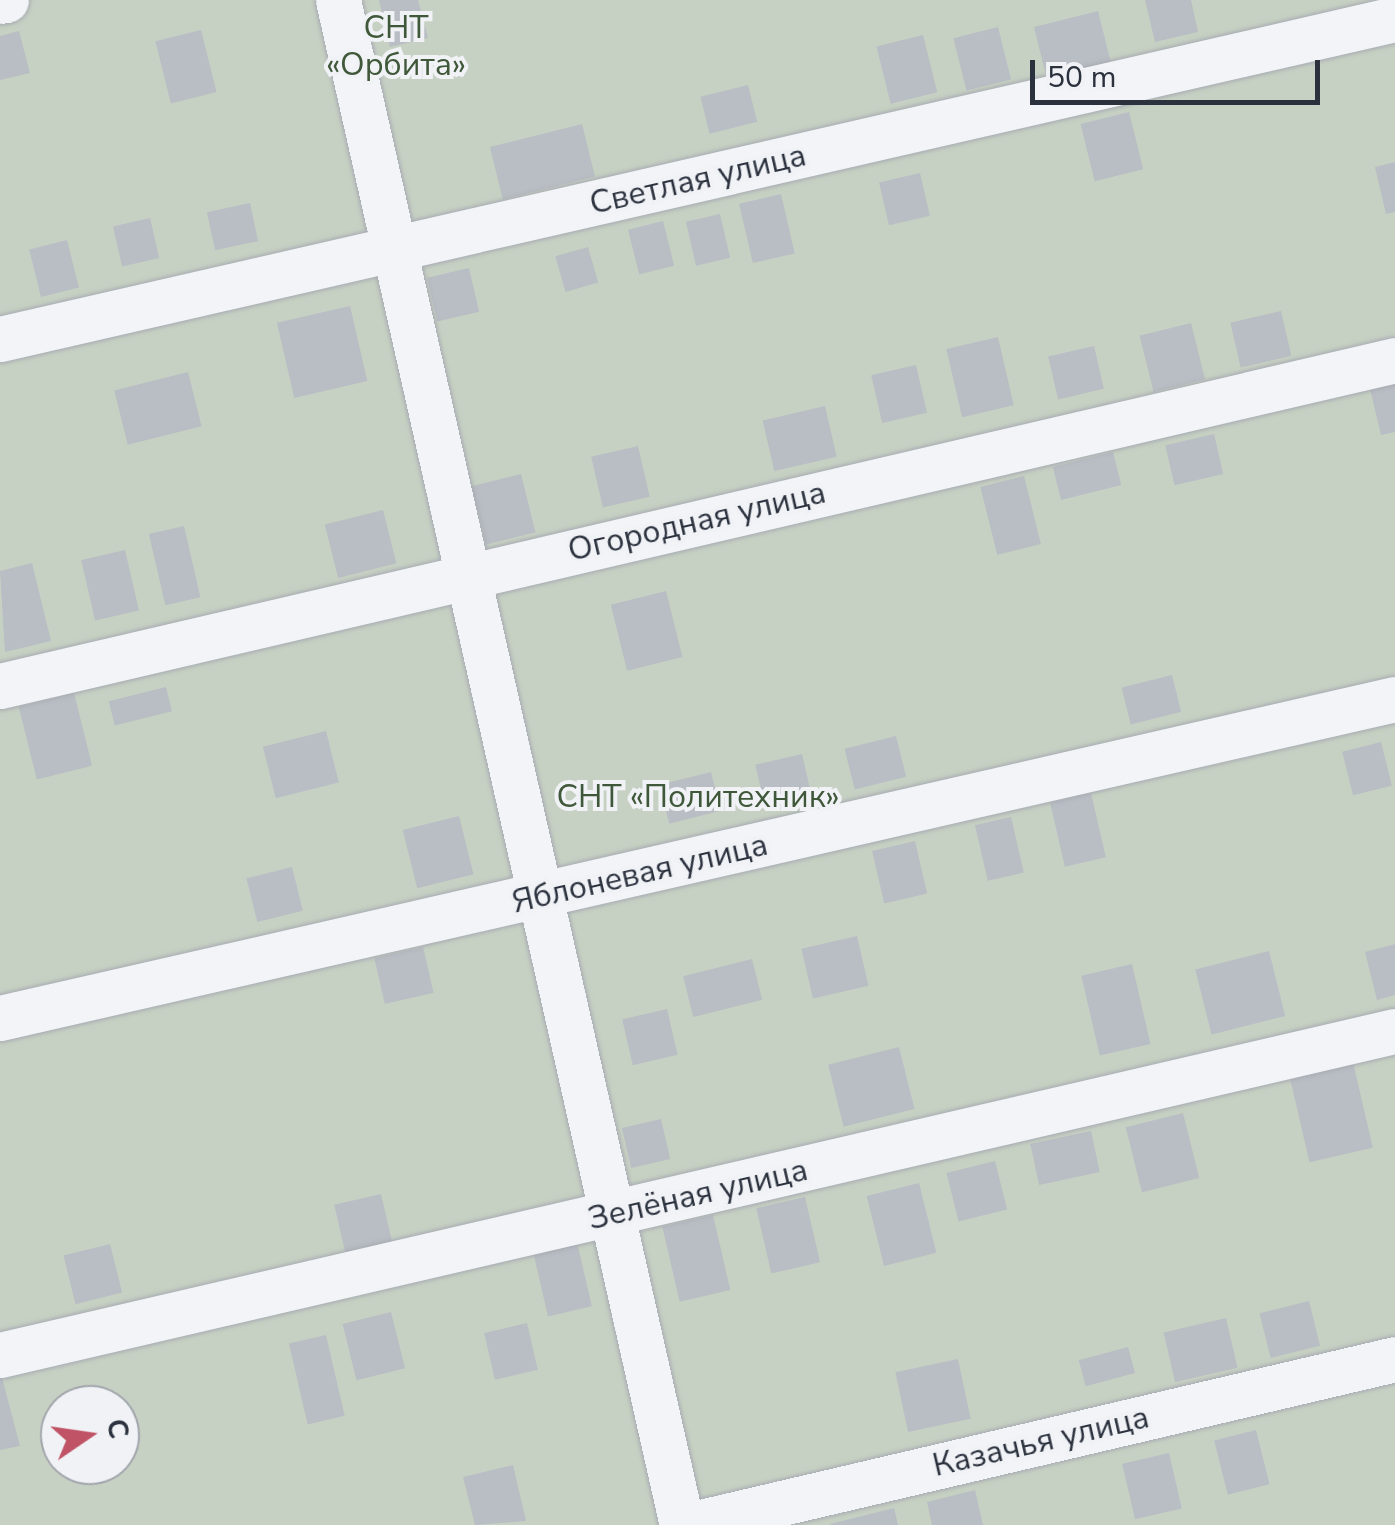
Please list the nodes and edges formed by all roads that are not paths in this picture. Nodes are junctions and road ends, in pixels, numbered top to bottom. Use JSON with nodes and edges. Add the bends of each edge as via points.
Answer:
{"nodes":[{"id":1,"x":338,"y":0,"type":"edge"},
{"id":2,"x":1395,"y":19,"type":"edge"},
{"id":3,"x":388,"y":251,"type":"junction"},
{"id":4,"x":0,"y":339,"type":"edge"},
{"id":5,"x":1395,"y":360,"type":"edge"},
{"id":6,"x":461,"y":577,"type":"junction"},
{"id":7,"x":0,"y":686,"type":"edge"},
{"id":8,"x":1395,"y":699,"type":"edge"},
{"id":9,"x":536,"y":898,"type":"junction"},
{"id":10,"x":0,"y":1018,"type":"edge"},
{"id":11,"x":1395,"y":1031,"type":"edge"},
{"id":12,"x":614,"y":1214,"type":"junction"},
{"id":13,"x":0,"y":1355,"type":"edge"},
{"id":14,"x":1395,"y":1359,"type":"edge"},
{"id":15,"x":685,"y":1525,"type":"edge"}],
"edges":[{"from":1,"to":3,"type":"street"},
{"from":2,"to":3,"type":"street","name":"Светлая улица"},
{"from":3,"to":4,"type":"street","name":"Светлая улица"},
{"from":3,"to":6,"type":"street"},
{"from":5,"to":6,"type":"street","name":"Огородная улица"},
{"from":6,"to":7,"type":"street","name":"Огородная улица"},
{"from":6,"to":9,"type":"street"},
{"from":8,"to":9,"type":"street","name":"Яблоневая улица"},
{"from":9,"to":10,"type":"street","name":"Яблоневая улица"},
{"from":9,"to":12,"type":"street"},
{"from":11,"to":12,"type":"street","name":"Зелёная улица"},
{"from":12,"to":13,"type":"street","name":"Зелёная улица"},
{"from":12,"to":15,"type":"street"},
{"from":14,"to":15,"type":"street","name":"Казачья улица"}]}
